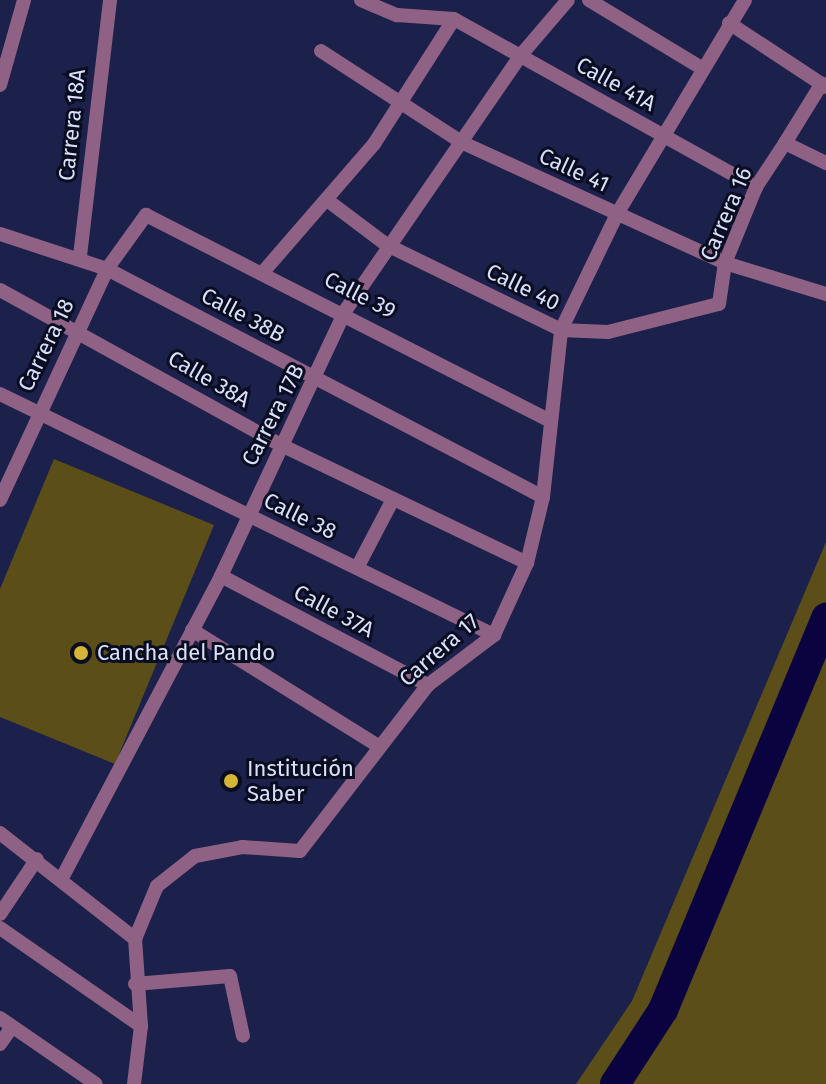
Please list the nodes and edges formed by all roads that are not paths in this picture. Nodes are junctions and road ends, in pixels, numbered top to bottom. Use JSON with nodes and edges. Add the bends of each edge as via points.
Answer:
{"nodes":[{"id":1,"x":24,"y":0,"type":"edge"},
{"id":2,"x":110,"y":0,"type":"edge"},
{"id":3,"x":361,"y":0,"type":"edge"},
{"id":4,"x":568,"y":0,"type":"edge"},
{"id":5,"x":745,"y":0,"type":"edge"},
{"id":6,"x":598,"y":2,"type":"edge"},
{"id":7,"x":454,"y":19,"type":"junction"},
{"id":8,"x":729,"y":23,"type":"junction"},
{"id":9,"x":321,"y":51,"type":"dead end"},
{"id":10,"x":521,"y":55,"type":"junction"},
{"id":11,"x":700,"y":67,"type":"junction"},
{"id":12,"x":0,"y":85,"type":"edge"},
{"id":13,"x":824,"y":85,"type":"edge"},
{"id":14,"x":399,"y":105,"type":"junction"},
{"id":15,"x":663,"y":135,"type":"junction"},
{"id":16,"x":461,"y":142,"type":"junction"},
{"id":17,"x":785,"y":143,"type":"junction"},
{"id":18,"x":826,"y":163,"type":"edge"},
{"id":19,"x":756,"y":187,"type":"junction"},
{"id":20,"x":327,"y":200,"type":"junction"},
{"id":21,"x":617,"y":214,"type":"junction"},
{"id":22,"x":146,"y":215,"type":"joint"},
{"id":23,"x":0,"y":234,"type":"edge"},
{"id":24,"x":387,"y":245,"type":"junction"},
{"id":25,"x":80,"y":256,"type":"junction"},
{"id":26,"x":725,"y":263,"type":"junction"},
{"id":27,"x":107,"y":269,"type":"junction"},
{"id":28,"x":264,"y":271,"type":"junction"},
{"id":29,"x":0,"y":290,"type":"edge"},
{"id":30,"x":826,"y":294,"type":"edge"},
{"id":31,"x":719,"y":304,"type":"joint"},
{"id":32,"x":345,"y":311,"type":"junction"},
{"id":33,"x":79,"y":329,"type":"junction"},
{"id":34,"x":561,"y":330,"type":"junction"},
{"id":35,"x":317,"y":379,"type":"junction"},
{"id":36,"x":0,"y":394,"type":"edge"},
{"id":37,"x":38,"y":412,"type":"junction"},
{"id":38,"x":551,"y":421,"type":"junction"},
{"id":39,"x":281,"y":445,"type":"junction"},
{"id":40,"x":1,"y":492,"type":"edge"},
{"id":41,"x":543,"y":497,"type":"junction"},
{"id":42,"x":393,"y":499,"type":"junction"},
{"id":43,"x":248,"y":515,"type":"junction"},
{"id":44,"x":527,"y":563,"type":"junction"},
{"id":45,"x":357,"y":568,"type":"junction"},
{"id":46,"x":221,"y":576,"type":"junction"},
{"id":47,"x":192,"y":630,"type":"junction"},
{"id":48,"x":494,"y":635,"type":"junction"},
{"id":49,"x":428,"y":685,"type":"junction"},
{"id":50,"x":375,"y":744,"type":"junction"},
{"id":51,"x":0,"y":833,"type":"edge"},
{"id":52,"x":37,"y":859,"type":"junction"},
{"id":53,"x":62,"y":878,"type":"junction"},
{"id":54,"x":0,"y":914,"type":"edge"},
{"id":55,"x":0,"y":928,"type":"edge"},
{"id":56,"x":135,"y":939,"type":"junction"},
{"id":57,"x":135,"y":984,"type":"junction"},
{"id":58,"x":6,"y":1023,"type":"edge"},
{"id":59,"x":141,"y":1026,"type":"junction"},
{"id":60,"x":243,"y":1036,"type":"dead end"},
{"id":61,"x":0,"y":1044,"type":"edge"},
{"id":62,"x":96,"y":1084,"type":"edge"},
{"id":63,"x":134,"y":1084,"type":"edge"}],
"edges":[{"from":1,"to":12,"type":"street"},
{"from":2,"to":25,"type":"street","name":"Carrera 18A"},
{"from":3,"to":7,"type":"street","via":[[397,15]]},
{"from":4,"to":10,"type":"street","name":"Carrera 17B"},
{"from":5,"to":8,"type":"street","name":"Carrera 17"},
{"from":6,"to":11,"type":"street"},
{"from":7,"to":10,"type":"street","name":"Calle 41A"},
{"from":7,"to":14,"type":"street"},
{"from":8,"to":11,"type":"street","name":"Carrera 17"},
{"from":8,"to":13,"type":"street"},
{"from":9,"to":14,"type":"street","name":"Calle 41"},
{"from":10,"to":15,"type":"street","name":"Calle 41A"},
{"from":10,"to":16,"type":"street","name":"Carrera 17B"},
{"from":11,"to":15,"type":"street","name":"Carrera 17"},
{"from":13,"to":17,"type":"street","name":"Carrera 16"},
{"from":14,"to":16,"type":"street","name":"Calle 41"},
{"from":14,"to":20,"type":"street"},
{"from":15,"to":19,"type":"street","name":"Calle 41A"},
{"from":15,"to":21,"type":"street","name":"Carrera 17"},
{"from":16,"to":21,"type":"street","name":"Calle 41"},
{"from":16,"to":24,"type":"street","name":"Carrera 17B"},
{"from":17,"to":18,"type":"street"},
{"from":17,"to":19,"type":"street","name":"Carrera 16"},
{"from":19,"to":26,"type":"street","name":"Carrera 16"},
{"from":20,"to":24,"type":"street","name":"Calle 40"},
{"from":20,"to":28,"type":"street"},
{"from":21,"to":26,"type":"street","name":"Calle 41"},
{"from":21,"to":34,"type":"street","name":"Carrera 17"},
{"from":22,"to":27,"type":"street","name":"Carrera 18"},
{"from":22,"to":28,"type":"street","name":"Calle 39"},
{"from":23,"to":25,"type":"street","name":"Calle 38B"},
{"from":24,"to":32,"type":"street","name":"Carrera 17B"},
{"from":24,"to":34,"type":"street","name":"Calle 40"},
{"from":25,"to":27,"type":"street","name":"Calle 38B"},
{"from":26,"to":30,"type":"street","name":"Calle 41"},
{"from":26,"to":31,"type":"street","name":"Carrera 16"},
{"from":27,"to":33,"type":"street","name":"Carrera 18"},
{"from":27,"to":35,"type":"street","name":"Calle 38B"},
{"from":28,"to":32,"type":"street","name":"Calle 39"},
{"from":29,"to":33,"type":"street","name":"Calle 38A"},
{"from":31,"to":34,"type":"street","name":"Calle 40","via":[[608,332]]},
{"from":32,"to":35,"type":"street","name":"Carrera 17B"},
{"from":32,"to":38,"type":"street","name":"Calle 39"},
{"from":33,"to":37,"type":"street","name":"Carrera 18"},
{"from":33,"to":39,"type":"street","name":"Calle 38A"},
{"from":34,"to":38,"type":"street","name":"Carrera 17"},
{"from":35,"to":39,"type":"street","name":"Carrera 17B"},
{"from":35,"to":41,"type":"street","name":"Calle 38B"},
{"from":36,"to":37,"type":"street","name":"Calle 38"},
{"from":37,"to":40,"type":"street","name":"Carrera 18"},
{"from":37,"to":43,"type":"street","name":"Calle 38"},
{"from":38,"to":41,"type":"street","name":"Carrera 17"},
{"from":39,"to":42,"type":"street","name":"Calle 38A"},
{"from":39,"to":43,"type":"street","name":"Carrera 17B"},
{"from":41,"to":44,"type":"street","name":"Carrera 17"},
{"from":42,"to":44,"type":"street","name":"Calle 38A"},
{"from":42,"to":45,"type":"street"},
{"from":43,"to":45,"type":"street","name":"Calle 38"},
{"from":43,"to":46,"type":"street","name":"Carrera 17B"},
{"from":44,"to":48,"type":"street","name":"Carrera 17"},
{"from":45,"to":48,"type":"street","name":"Calle 38"},
{"from":46,"to":47,"type":"street","name":"Carrera 17B"},
{"from":46,"to":49,"type":"street","name":"Calle 37A"},
{"from":47,"to":50,"type":"street"},
{"from":47,"to":53,"type":"street","name":"Carrera 17B"},
{"from":48,"to":49,"type":"street","name":"Carrera 17"},
{"from":49,"to":50,"type":"street","name":"Carrera 17"},
{"from":50,"to":56,"type":"street","name":"Carrera 17","via":[[310,843],[288,854],[242,847],[195,856],[157,886]]},
{"from":51,"to":52,"type":"street"},
{"from":52,"to":53,"type":"street"},
{"from":52,"to":54,"type":"street"},
{"from":53,"to":56,"type":"street"},
{"from":55,"to":59,"type":"street"},
{"from":56,"to":57,"type":"street","name":"Carrera 17"},
{"from":57,"to":59,"type":"street","name":"Carrera 17"},
{"from":57,"to":60,"type":"street","via":[[230,976]]},
{"from":58,"to":61,"type":"street"},
{"from":58,"to":62,"type":"street"},
{"from":59,"to":63,"type":"street","name":"Carrera 17"}]}
